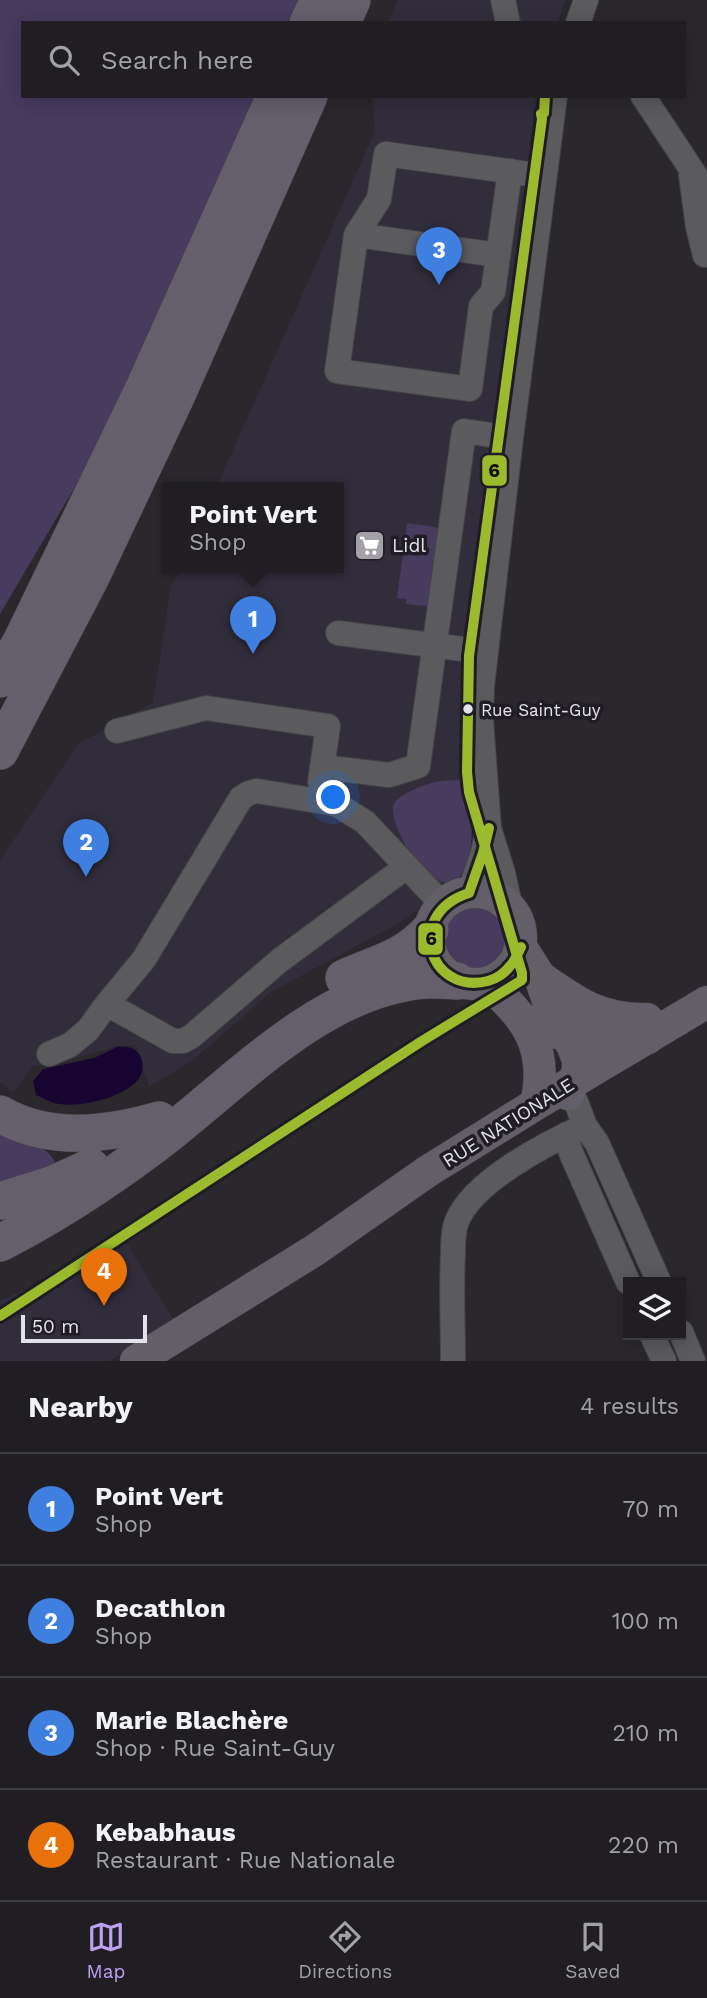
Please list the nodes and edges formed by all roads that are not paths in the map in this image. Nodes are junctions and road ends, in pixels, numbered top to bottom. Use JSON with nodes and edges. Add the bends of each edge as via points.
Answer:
{"nodes":[{"id":1,"x":319,"y":0,"type":"edge"},
{"id":2,"x":352,"y":0,"type":"edge"},
{"id":3,"x":503,"y":0,"type":"edge"},
{"id":4,"x":309,"y":21,"type":"edge"},
{"id":5,"x":343,"y":21,"type":"edge"},
{"id":6,"x":508,"y":21,"type":"edge"},
{"id":7,"x":274,"y":98,"type":"edge"},
{"id":8,"x":308,"y":98,"type":"edge"},
{"id":9,"x":555,"y":98,"type":"edge"},
{"id":10,"x":644,"y":98,"type":"edge"},
{"id":11,"x":690,"y":167,"type":"junction"},
{"id":12,"x":510,"y":172,"type":"junction"},
{"id":13,"x":543,"y":176,"type":"junction"},
{"id":14,"x":707,"y":193,"type":"edge"},
{"id":15,"x":356,"y":235,"type":"junction"},
{"id":16,"x":498,"y":256,"type":"junction"},
{"id":17,"x":706,"y":258,"type":"edge"},
{"id":18,"x":511,"y":438,"type":"junction"},
{"id":19,"x":338,"y":633,"type":"dead end"},
{"id":20,"x":434,"y":645,"type":"junction"},
{"id":21,"x":486,"y":652,"type":"junction"},
{"id":22,"x":0,"y":678,"type":"edge"},
{"id":23,"x":117,"y":731,"type":"dead end"},
{"id":24,"x":0,"y":751,"type":"edge"},
{"id":25,"x":322,"y":767,"type":"junction"},
{"id":26,"x":317,"y":800,"type":"junction"},
{"id":27,"x":489,"y":828,"type":"junction"},
{"id":28,"x":406,"y":867,"type":"junction"},
{"id":29,"x":447,"y":909,"type":"junction"},
{"id":30,"x":511,"y":909,"type":"junction"},
{"id":31,"x":521,"y":947,"type":"junction"},
{"id":32,"x":540,"y":978,"type":"junction"},
{"id":33,"x":472,"y":982,"type":"junction"},
{"id":34,"x":107,"y":1004,"type":"junction"},
{"id":35,"x":698,"y":1018,"type":"edge"},
{"id":36,"x":523,"y":1019,"type":"junction"},
{"id":37,"x":566,"y":1034,"type":"junction"},
{"id":38,"x":646,"y":1038,"type":"junction"},
{"id":39,"x":49,"y":1054,"type":"dead end"},
{"id":40,"x":566,"y":1110,"type":"junction"},
{"id":41,"x":0,"y":1114,"type":"edge"},
{"id":42,"x":159,"y":1120,"type":"junction"},
{"id":43,"x":112,"y":1174,"type":"junction"},
{"id":44,"x":0,"y":1201,"type":"edge"},
{"id":45,"x":0,"y":1210,"type":"edge"},
{"id":46,"x":0,"y":1243,"type":"edge"},
{"id":47,"x":626,"y":1277,"type":"edge"},
{"id":48,"x":657,"y":1277,"type":"edge"},
{"id":49,"x":654,"y":1340,"type":"edge"},
{"id":50,"x":684,"y":1340,"type":"edge"},
{"id":51,"x":136,"y":1361,"type":"edge"},
{"id":52,"x":453,"y":1361,"type":"edge"},
{"id":53,"x":664,"y":1361,"type":"edge"},
{"id":54,"x":693,"y":1361,"type":"edge"}],
"edges":[{"from":1,"to":4,"type":"highway"},
{"from":2,"to":5,"type":"highway"},
{"from":3,"to":6,"type":"street"},
{"from":7,"to":22,"type":"highway","via":[[144,388]]},
{"from":8,"to":24,"type":"highway","via":[[175,400],[90,579]]},
{"from":9,"to":13,"type":"street"},
{"from":10,"to":11,"type":"street"},
{"from":11,"to":14,"type":"street"},
{"from":11,"to":17,"type":"street"},
{"from":12,"to":13,"type":"street"},
{"from":12,"to":15,"type":"street","via":[[386,154],[379,199]]},
{"from":12,"to":16,"type":"street"},
{"from":13,"to":18,"type":"street"},
{"from":15,"to":16,"type":"street"},
{"from":15,"to":16,"type":"street","via":[[337,371],[470,389],[481,306],[493,292]]},
{"from":18,"to":20,"type":"street","via":[[464,431]]},
{"from":18,"to":21,"type":"street"},
{"from":19,"to":20,"type":"street"},
{"from":20,"to":21,"type":"street"},
{"from":20,"to":25,"type":"street","via":[[418,766],[388,775]]},
{"from":21,"to":27,"type":"street","via":[[481,720]]},
{"from":23,"to":25,"type":"street","via":[[206,709],[328,726]]},
{"from":25,"to":26,"type":"street"},
{"from":26,"to":28,"type":"street","via":[[336,804],[365,822]]},
{"from":26,"to":34,"type":"street","via":[[257,791],[241,798],[144,959]]},
{"from":27,"to":29,"type":"street","via":[[482,853]]},
{"from":27,"to":30,"type":"street"},
{"from":28,"to":29,"type":"street"},
{"from":28,"to":34,"type":"street","via":[[279,961],[183,1041],[173,1041]]},
{"from":29,"to":30,"type":"main road","via":[[481,892]]},
{"from":29,"to":33,"type":"main road","via":[[429,942],[432,954],[446,974]]},
{"from":29,"to":42,"type":"highway","via":[[406,952],[326,986],[290,1009]]},
{"from":30,"to":31,"type":"main road","via":[[522,933]]},
{"from":31,"to":32,"type":"main road"},
{"from":31,"to":33,"type":"main road","via":[[509,970],[498,978]]},
{"from":32,"to":35,"type":"main road","via":[[604,1015]]},
{"from":32,"to":37,"type":"main road"},
{"from":33,"to":36,"type":"main road","via":[[505,999]]},
{"from":33,"to":43,"type":"highway","via":[[405,982],[335,1008],[276,1047]]},
{"from":34,"to":39,"type":"street","via":[[71,1045]]},
{"from":35,"to":38,"type":"main road","name":"RUE NATIONALE"},
{"from":35,"to":40,"type":"main road","name":"RUE NATIONALE"},
{"from":36,"to":37,"type":"main road","via":[[540,1029]]},
{"from":36,"to":40,"type":"main road","via":[[539,1058],[540,1084]]},
{"from":37,"to":38,"type":"main road"},
{"from":37,"to":40,"type":"main road","via":[[578,1071]]},
{"from":38,"to":40,"type":"main road","name":"RUE NATIONALE"},
{"from":40,"to":47,"type":"street","via":[[568,1145]]},
{"from":40,"to":48,"type":"street","via":[[597,1143]]},
{"from":40,"to":51,"type":"main road","name":"RUE NATIONALE","via":[[428,1171],[315,1250]]},
{"from":40,"to":52,"type":"street","via":[[537,1151],[473,1195],[457,1222],[452,1268]]},
{"from":41,"to":42,"type":"highway","via":[[34,1129],[66,1133],[107,1132]]},
{"from":42,"to":44,"type":"highway","via":[[93,1166]]},
{"from":43,"to":45,"type":"highway"},
{"from":43,"to":46,"type":"highway"},
{"from":49,"to":53,"type":"street"},
{"from":50,"to":54,"type":"street"}]}
